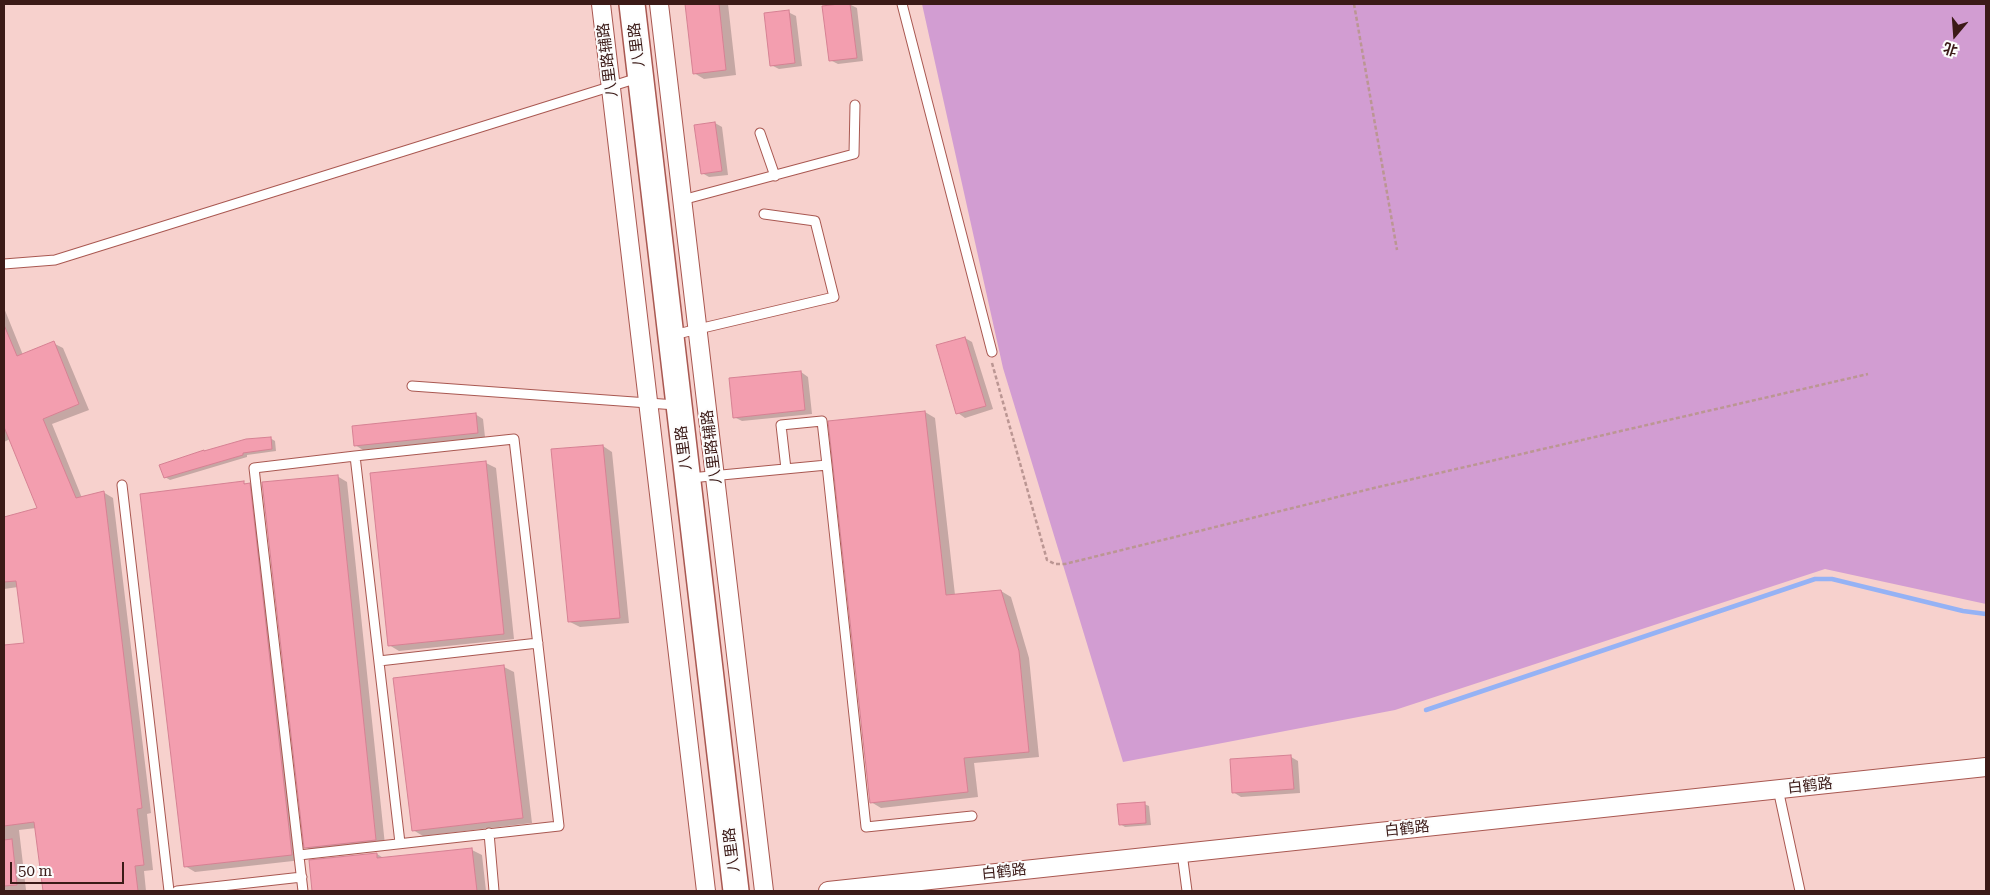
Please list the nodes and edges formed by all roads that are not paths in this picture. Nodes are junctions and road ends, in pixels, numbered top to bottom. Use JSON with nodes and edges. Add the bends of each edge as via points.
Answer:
{"nodes":[{"id":1,"x":601,"y":4,"type":"edge"},
{"id":2,"x":632,"y":4,"type":"edge"},
{"id":3,"x":659,"y":4,"type":"edge"},
{"id":4,"x":902,"y":4,"type":"edge"},
{"id":5,"x":640,"y":78,"type":"junction"},
{"id":6,"x":611,"y":86,"type":"junction"},
{"id":7,"x":855,"y":105,"type":"dead end"},
{"id":8,"x":760,"y":133,"type":"dead end"},
{"id":9,"x":775,"y":176,"type":"junction"},
{"id":10,"x":682,"y":200,"type":"junction"},
{"id":11,"x":764,"y":214,"type":"dead end"},
{"id":12,"x":4,"y":264,"type":"edge"},
{"id":13,"x":698,"y":329,"type":"junction"},
{"id":14,"x":671,"y":336,"type":"junction"},
{"id":15,"x":992,"y":352,"type":"road end"},
{"id":16,"x":412,"y":386,"type":"dead end"},
{"id":17,"x":648,"y":404,"type":"junction"},
{"id":18,"x":679,"y":406,"type":"junction"},
{"id":19,"x":355,"y":456,"type":"junction"},
{"id":20,"x":827,"y":466,"type":"junction"},
{"id":21,"x":786,"y":470,"type":"junction"},
{"id":22,"x":715,"y":476,"type":"junction"},
{"id":23,"x":688,"y":478,"type":"junction"},
{"id":24,"x":122,"y":485,"type":"dead end"},
{"id":25,"x":538,"y":643,"type":"junction"},
{"id":26,"x":378,"y":661,"type":"junction"},
{"id":27,"x":1986,"y":767,"type":"edge"},
{"id":28,"x":1778,"y":789,"type":"junction"},
{"id":29,"x":972,"y":816,"type":"dead end"},
{"id":30,"x":488,"y":834,"type":"junction"},
{"id":31,"x":400,"y":843,"type":"junction"},
{"id":32,"x":1182,"y":853,"type":"junction"},
{"id":33,"x":299,"y":855,"type":"junction"},
{"id":34,"x":302,"y":877,"type":"junction"},
{"id":35,"x":169,"y":891,"type":"edge"},
{"id":36,"x":177,"y":891,"type":"edge"},
{"id":37,"x":303,"y":891,"type":"edge"},
{"id":38,"x":494,"y":891,"type":"edge"},
{"id":39,"x":706,"y":891,"type":"edge"},
{"id":40,"x":736,"y":891,"type":"edge"},
{"id":41,"x":764,"y":891,"type":"edge"},
{"id":42,"x":828,"y":891,"type":"edge"},
{"id":43,"x":1187,"y":891,"type":"edge"},
{"id":44,"x":1800,"y":891,"type":"edge"}],
"edges":[{"from":1,"to":6,"type":"street","name":"八里路辅路"},
{"from":2,"to":5,"type":"main road","name":"八里路"},
{"from":3,"to":10,"type":"street","name":"八里路辅路"},
{"from":4,"to":15,"type":"lane"},
{"from":5,"to":6,"type":"lane"},
{"from":5,"to":14,"type":"main road","name":"八里路"},
{"from":6,"to":12,"type":"lane","via":[[55,260]]},
{"from":6,"to":17,"type":"street","name":"八里路辅路"},
{"from":7,"to":9,"type":"lane","via":[[854,154]]},
{"from":8,"to":9,"type":"lane"},
{"from":9,"to":10,"type":"lane"},
{"from":10,"to":13,"type":"street","name":"八里路辅路"},
{"from":11,"to":13,"type":"lane","via":[[815,221],[834,297]]},
{"from":13,"to":14,"type":"lane"},
{"from":13,"to":22,"type":"street","name":"八里路辅路"},
{"from":14,"to":18,"type":"main road","name":"八里路"},
{"from":16,"to":17,"type":"lane"},
{"from":17,"to":18,"type":"lane"},
{"from":17,"to":39,"type":"street","name":"八里路辅路"},
{"from":18,"to":23,"type":"main road","name":"八里路"},
{"from":19,"to":25,"type":"lane","via":[[514,439]]},
{"from":19,"to":26,"type":"lane"},
{"from":19,"to":33,"type":"lane","via":[[254,468]]},
{"from":20,"to":21,"type":"lane"},
{"from":20,"to":21,"type":"lane","via":[[822,421],[781,425]]},
{"from":20,"to":29,"type":"lane","via":[[866,827]]},
{"from":21,"to":22,"type":"lane"},
{"from":22,"to":23,"type":"lane"},
{"from":22,"to":41,"type":"street","name":"八里路辅路"},
{"from":23,"to":40,"type":"main road","name":"八里路"},
{"from":24,"to":35,"type":"lane"},
{"from":25,"to":26,"type":"lane"},
{"from":25,"to":30,"type":"lane","via":[[559,826]]},
{"from":26,"to":31,"type":"lane"},
{"from":27,"to":28,"type":"street","name":"白鹤路"},
{"from":28,"to":32,"type":"street","name":"白鹤路"},
{"from":28,"to":44,"type":"lane"},
{"from":30,"to":31,"type":"lane"},
{"from":30,"to":38,"type":"lane"},
{"from":31,"to":33,"type":"lane"},
{"from":32,"to":42,"type":"street","name":"白鹤路"},
{"from":32,"to":43,"type":"lane"},
{"from":33,"to":34,"type":"lane"},
{"from":34,"to":36,"type":"lane"},
{"from":34,"to":37,"type":"lane"}]}
